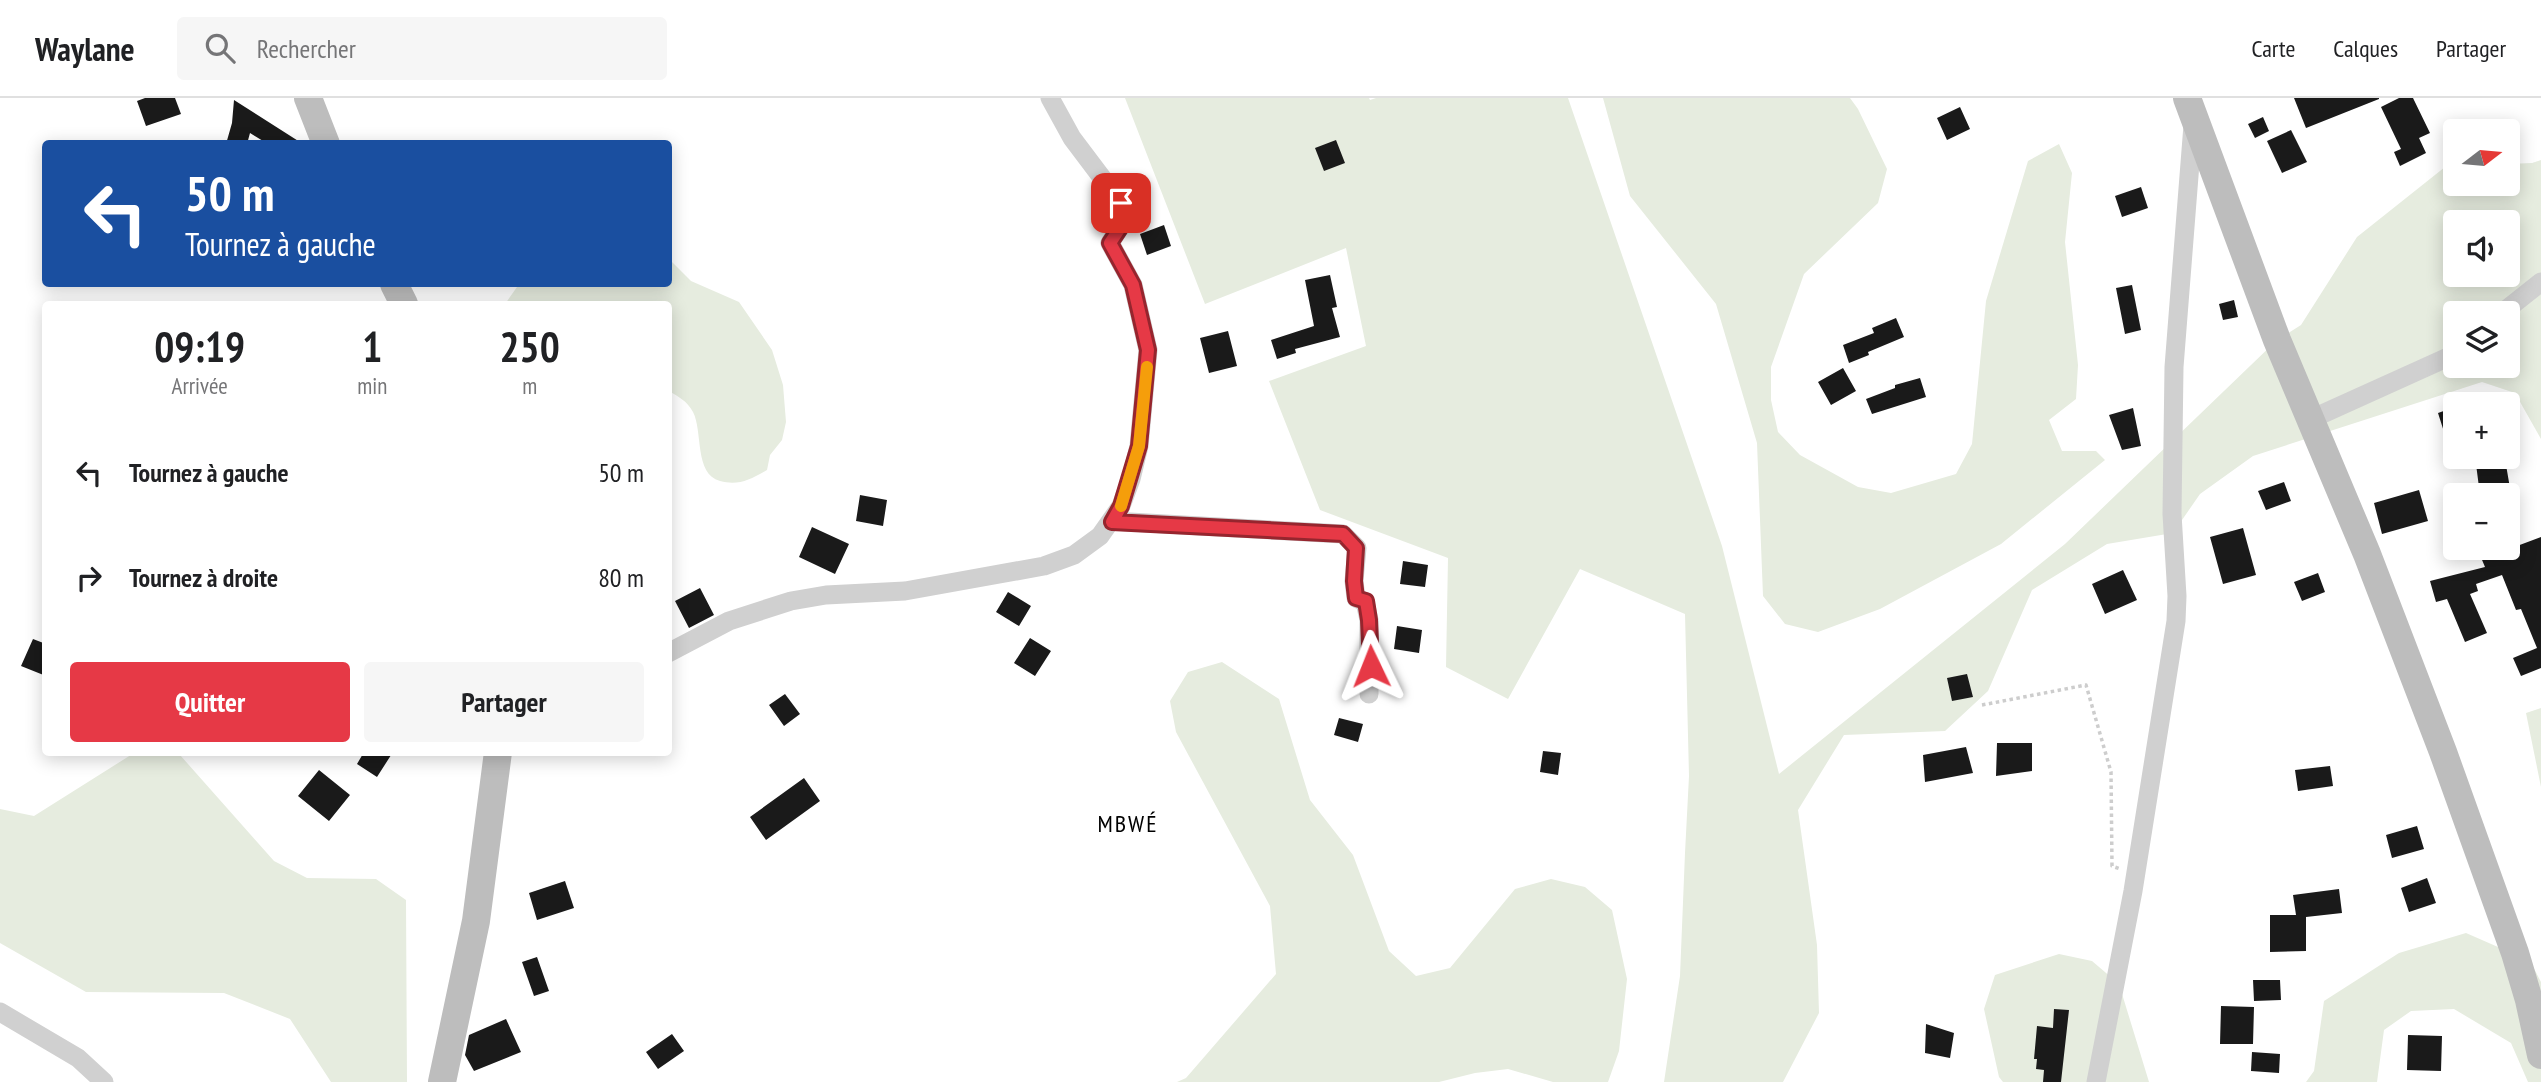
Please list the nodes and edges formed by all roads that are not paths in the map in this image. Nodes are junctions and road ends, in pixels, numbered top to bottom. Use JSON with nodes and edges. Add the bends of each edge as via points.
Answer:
{"nodes":[{"id":1,"x":308,"y":98,"type":"edge"},
{"id":2,"x":1050,"y":98,"type":"edge"},
{"id":3,"x":2191,"y":107,"type":"edge"},
{"id":4,"x":324,"y":140,"type":"edge"},
{"id":5,"x":2541,"y":282,"type":"edge"},
{"id":6,"x":2517,"y":301,"type":"edge"},
{"id":7,"x":2443,"y":360,"type":"edge"},
{"id":8,"x":2309,"y":420,"type":"junction"},
{"id":9,"x":1112,"y":522,"type":"junction"},
{"id":10,"x":672,"y":651,"type":"edge"},
{"id":11,"x":1369,"y":694,"type":"dead end"},
{"id":12,"x":497,"y":756,"type":"edge"},
{"id":13,"x":0,"y":1012,"type":"edge"},
{"id":14,"x":2541,"y":1055,"type":"edge"},
{"id":15,"x":104,"y":1082,"type":"edge"},
{"id":16,"x":442,"y":1082,"type":"edge"},
{"id":17,"x":2096,"y":1082,"type":"edge"}],
"edges":[{"from":1,"to":4,"type":"street"},
{"from":2,"to":9,"type":"street","via":[[1072,138],[1121,203],[1124,222],[1110,243],[1133,285],[1148,350],[1139,446]]},
{"from":3,"to":8,"type":"street"},
{"from":3,"to":17,"type":"street","via":[[2174,367],[2176,621]]},
{"from":5,"to":6,"type":"street"},
{"from":7,"to":8,"type":"street"},
{"from":8,"to":14,"type":"street","via":[[2443,752],[2515,953]]},
{"from":9,"to":10,"type":"street","via":[[1074,555],[1044,566],[905,591],[791,600],[730,621]]},
{"from":9,"to":11,"type":"street","via":[[1343,534],[1356,548],[1356,598],[1366,601]]},
{"from":12,"to":16,"type":"street","via":[[476,921]]},
{"from":13,"to":15,"type":"street","via":[[78,1058]]}]}
